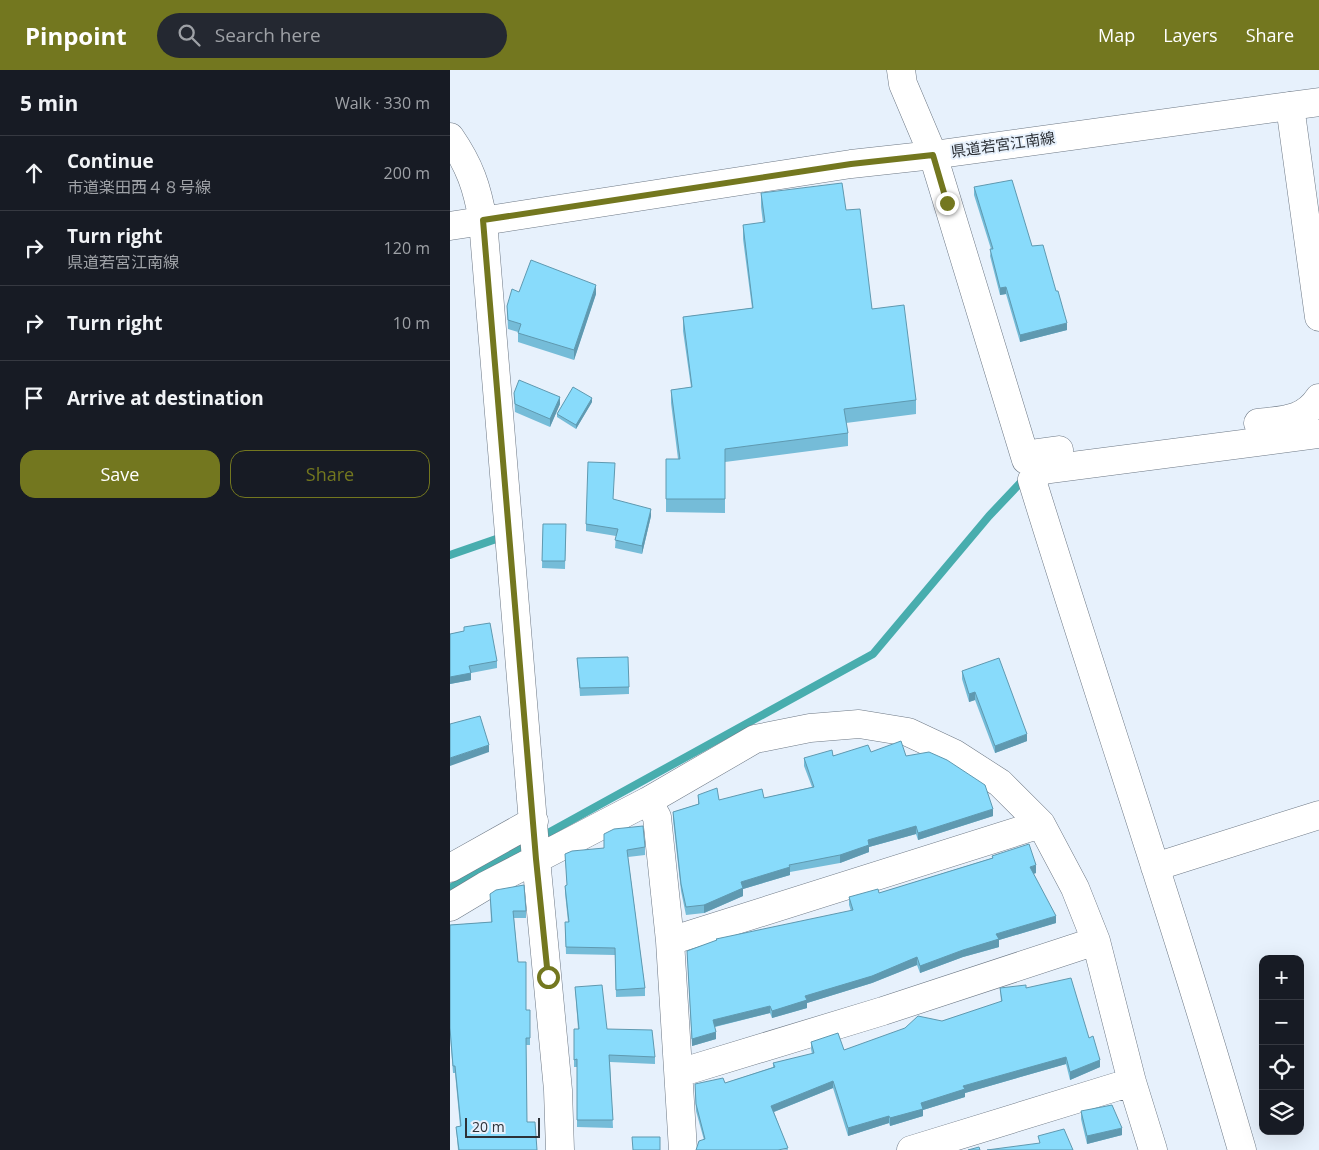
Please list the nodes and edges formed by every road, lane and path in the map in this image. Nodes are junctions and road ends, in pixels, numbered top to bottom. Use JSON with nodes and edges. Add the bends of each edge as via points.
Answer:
{"nodes":[{"id":1,"x":901,"y":70,"type":"edge"},
{"id":2,"x":1319,"y":102,"type":"edge"},
{"id":3,"x":1290,"y":106,"type":"junction"},
{"id":4,"x":450,"y":137,"type":"edge"},
{"id":5,"x":933,"y":155,"type":"junction"},
{"id":6,"x":483,"y":220,"type":"junction"},
{"id":7,"x":450,"y":226,"type":"edge"},
{"id":8,"x":1319,"y":317,"type":"edge"},
{"id":9,"x":1319,"y":398,"type":"edge"},
{"id":10,"x":1319,"y":434,"type":"edge"},
{"id":11,"x":648,"y":801,"type":"junction"},
{"id":12,"x":1319,"y":815,"type":"edge"},
{"id":13,"x":534,"y":821,"type":"junction"},
{"id":14,"x":1041,"y":824,"type":"junction"},
{"id":15,"x":536,"y":859,"type":"junction"},
{"id":16,"x":1155,"y":867,"type":"junction"},
{"id":17,"x":450,"y":868,"type":"edge"},
{"id":18,"x":450,"y":907,"type":"edge"},
{"id":19,"x":670,"y":940,"type":"junction"},
{"id":20,"x":1096,"y":941,"type":"junction"},
{"id":21,"x":679,"y":1073,"type":"junction"},
{"id":22,"x":1132,"y":1082,"type":"junction"},
{"id":23,"x":560,"y":1150,"type":"edge"},
{"id":24,"x":683,"y":1150,"type":"edge"},
{"id":25,"x":912,"y":1150,"type":"edge"},
{"id":26,"x":1152,"y":1150,"type":"edge"},
{"id":27,"x":1242,"y":1150,"type":"edge"}],
"edges":[{"from":1,"to":5,"type":"street","via":[[903,84]]},
{"from":2,"to":3,"type":"street","name":"県道若宮江南線"},
{"from":3,"to":5,"type":"street","name":"県道若宮江南線"},
{"from":3,"to":8,"type":"street"},
{"from":4,"to":6,"type":"street","via":[[471,172]]},
{"from":5,"to":6,"type":"street","name":"県道若宮江南線","via":[[851,164]]},
{"from":5,"to":9,"type":"street","via":[[1026,460],[1037,453],[1295,418]]},
{"from":6,"to":7,"type":"street","name":"県道若宮江南線"},
{"from":6,"to":13,"type":"street"},
{"from":10,"to":16,"type":"street","via":[[1042,470],[1032,480]]},
{"from":11,"to":14,"type":"street","via":[[755,739],[810,728],[859,724],[908,732],[955,754],[1000,783]]},
{"from":11,"to":15,"type":"street"},
{"from":11,"to":19,"type":"street","via":[[657,817]]},
{"from":12,"to":16,"type":"street"},
{"from":13,"to":15,"type":"street"},
{"from":13,"to":17,"type":"street"},
{"from":14,"to":19,"type":"street"},
{"from":14,"to":20,"type":"street","via":[[1075,888]]},
{"from":15,"to":18,"type":"street"},
{"from":15,"to":23,"type":"street","via":[[558,1090]]},
{"from":16,"to":27,"type":"street"},
{"from":19,"to":21,"type":"street"},
{"from":20,"to":21,"type":"street"},
{"from":20,"to":22,"type":"street"},
{"from":21,"to":24,"type":"street"},
{"from":22,"to":25,"type":"street"},
{"from":22,"to":26,"type":"street"}]}
